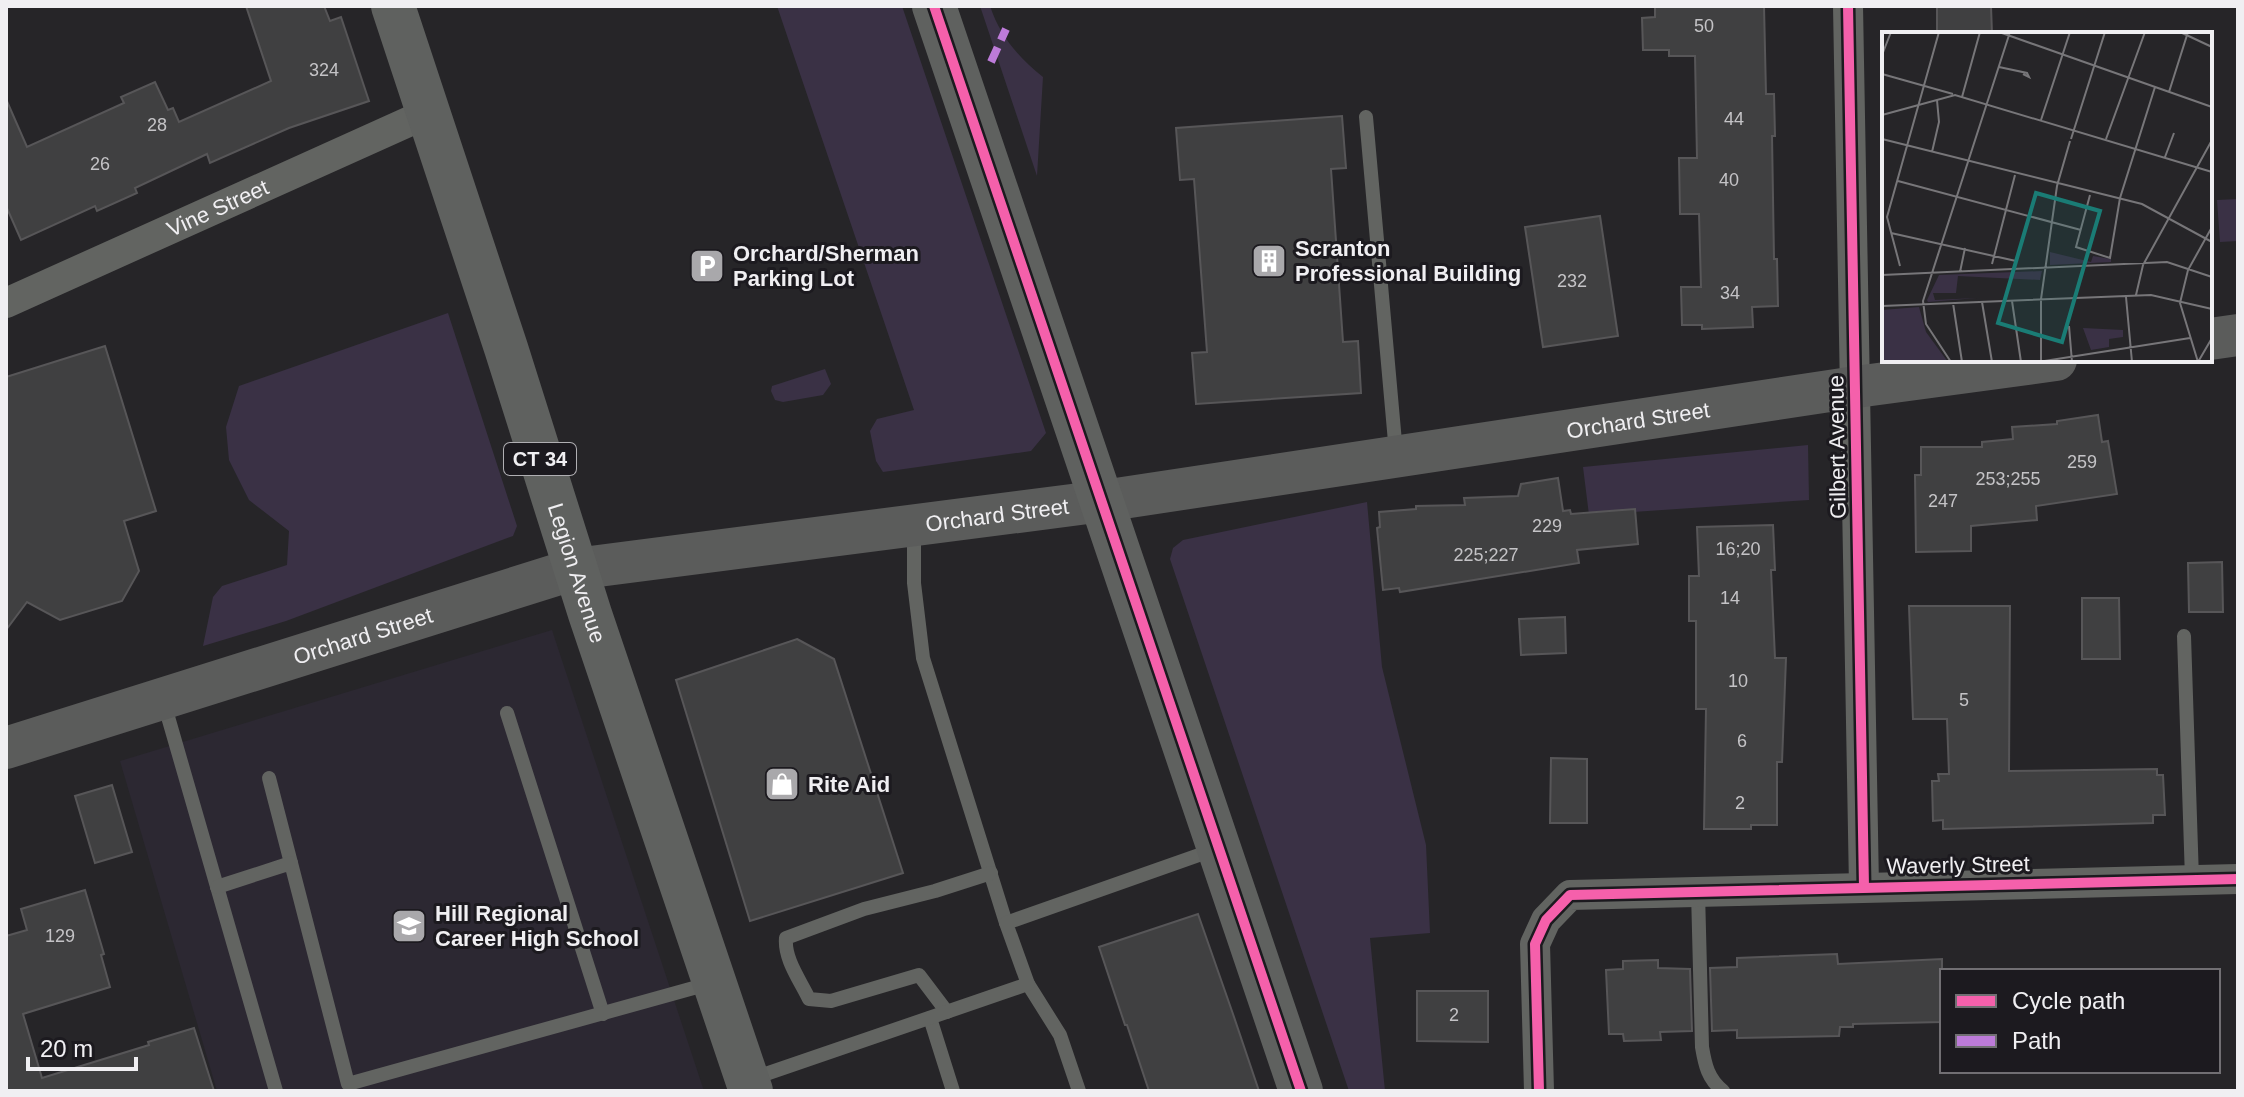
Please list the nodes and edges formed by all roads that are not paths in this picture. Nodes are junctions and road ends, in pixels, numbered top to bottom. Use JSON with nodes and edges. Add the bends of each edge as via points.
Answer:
{"nodes":[{"id":1,"x":393,"y":6,"type":"edge"},
{"id":2,"x":934,"y":6,"type":"edge"},
{"id":3,"x":1848,"y":6,"type":"edge"},
{"id":4,"x":428,"y":113,"type":"junction"},
{"id":5,"x":1366,"y":117,"type":"dead end"},
{"id":6,"x":6,"y":303,"type":"edge"},
{"id":7,"x":2238,"y":335,"type":"edge"},
{"id":8,"x":2212,"y":339,"type":"edge"},
{"id":9,"x":2041,"y":362,"type":"edge"},
{"id":10,"x":1856,"y":387,"type":"junction"},
{"id":11,"x":1396,"y":457,"type":"junction"},
{"id":12,"x":1103,"y":501,"type":"junction"},
{"id":13,"x":914,"y":525,"type":"junction"},
{"id":14,"x":575,"y":569,"type":"junction"},
{"id":15,"x":2184,"y":636,"type":"dead end"},
{"id":16,"x":162,"y":699,"type":"junction"},
{"id":17,"x":507,"y":713,"type":"dead end"},
{"id":18,"x":6,"y":748,"type":"edge"},
{"id":19,"x":269,"y":778,"type":"dead end"},
{"id":20,"x":1220,"y":848,"type":"junction"},
{"id":21,"x":291,"y":863,"type":"junction"},
{"id":22,"x":991,"y":873,"type":"junction"},
{"id":23,"x":2192,"y":879,"type":"junction"},
{"id":24,"x":2238,"y":879,"type":"edge"},
{"id":25,"x":217,"y":887,"type":"junction"},
{"id":26,"x":1864,"y":887,"type":"junction"},
{"id":27,"x":1698,"y":892,"type":"junction"},
{"id":28,"x":1006,"y":923,"type":"junction"},
{"id":29,"x":715,"y":982,"type":"junction"},
{"id":30,"x":1028,"y":984,"type":"junction"},
{"id":31,"x":947,"y":1012,"type":"junction"},
{"id":32,"x":603,"y":1014,"type":"junction"},
{"id":33,"x":930,"y":1018,"type":"junction"},
{"id":34,"x":749,"y":1086,"type":"edge"},
{"id":35,"x":276,"y":1091,"type":"edge"},
{"id":36,"x":953,"y":1091,"type":"edge"},
{"id":37,"x":1079,"y":1091,"type":"edge"},
{"id":38,"x":1301,"y":1091,"type":"edge"},
{"id":39,"x":1539,"y":1091,"type":"edge"},
{"id":40,"x":1723,"y":1091,"type":"edge"}],
"edges":[{"from":1,"to":4,"type":"highway","name":"Legion Avenue"},
{"from":2,"to":12,"type":"highway"},
{"from":3,"to":10,"type":"street","name":"Gilbert Avenue"},
{"from":4,"to":6,"type":"street","name":"Vine Street"},
{"from":4,"to":14,"type":"highway","name":"Legion Avenue","number":"CT 34"},
{"from":5,"to":11,"type":"lane"},
{"from":7,"to":8,"type":"main road"},
{"from":9,"to":10,"type":"main road","name":"Orchard Street"},
{"from":10,"to":11,"type":"main road","name":"Orchard Street"},
{"from":10,"to":26,"type":"street","name":"Gilbert Avenue"},
{"from":11,"to":12,"type":"main road","name":"Orchard Street"},
{"from":12,"to":13,"type":"main road","name":"Orchard Street"},
{"from":12,"to":20,"type":"highway"},
{"from":13,"to":14,"type":"main road","name":"Orchard Street"},
{"from":13,"to":22,"type":"lane","via":[[923,658]]},
{"from":14,"to":16,"type":"main road","name":"Orchard Street"},
{"from":14,"to":29,"type":"highway","name":"Legion Avenue"},
{"from":15,"to":23,"type":"lane"},
{"from":16,"to":18,"type":"main road","name":"Orchard Street"},
{"from":16,"to":25,"type":"lane"},
{"from":17,"to":32,"type":"lane"},
{"from":19,"to":21,"type":"lane"},
{"from":20,"to":28,"type":"lane"},
{"from":20,"to":38,"type":"highway"},
{"from":21,"to":25,"type":"lane"},
{"from":21,"to":32,"type":"lane","via":[[348,1084]]},
{"from":22,"to":28,"type":"lane"},
{"from":22,"to":31,"type":"lane","via":[[864,909],[786,938],[789,959],[809,999],[831,1001],[919,975]]},
{"from":23,"to":24,"type":"street","name":"Waverly Street"},
{"from":23,"to":26,"type":"street","name":"Waverly Street"},
{"from":25,"to":35,"type":"lane"},
{"from":26,"to":27,"type":"street","name":"Waverly Street"},
{"from":27,"to":39,"type":"street","name":"Waverly Street","via":[[1570,895],[1546,920],[1535,944]]},
{"from":27,"to":40,"type":"lane","via":[[1702,1047],[1706,1069]]},
{"from":28,"to":30,"type":"lane"},
{"from":29,"to":32,"type":"lane"},
{"from":29,"to":34,"type":"highway","name":"Legion Avenue"},
{"from":30,"to":31,"type":"lane"},
{"from":30,"to":37,"type":"lane","via":[[1060,1035]]},
{"from":31,"to":33,"type":"lane"},
{"from":33,"to":34,"type":"lane"},
{"from":33,"to":36,"type":"lane"}]}
